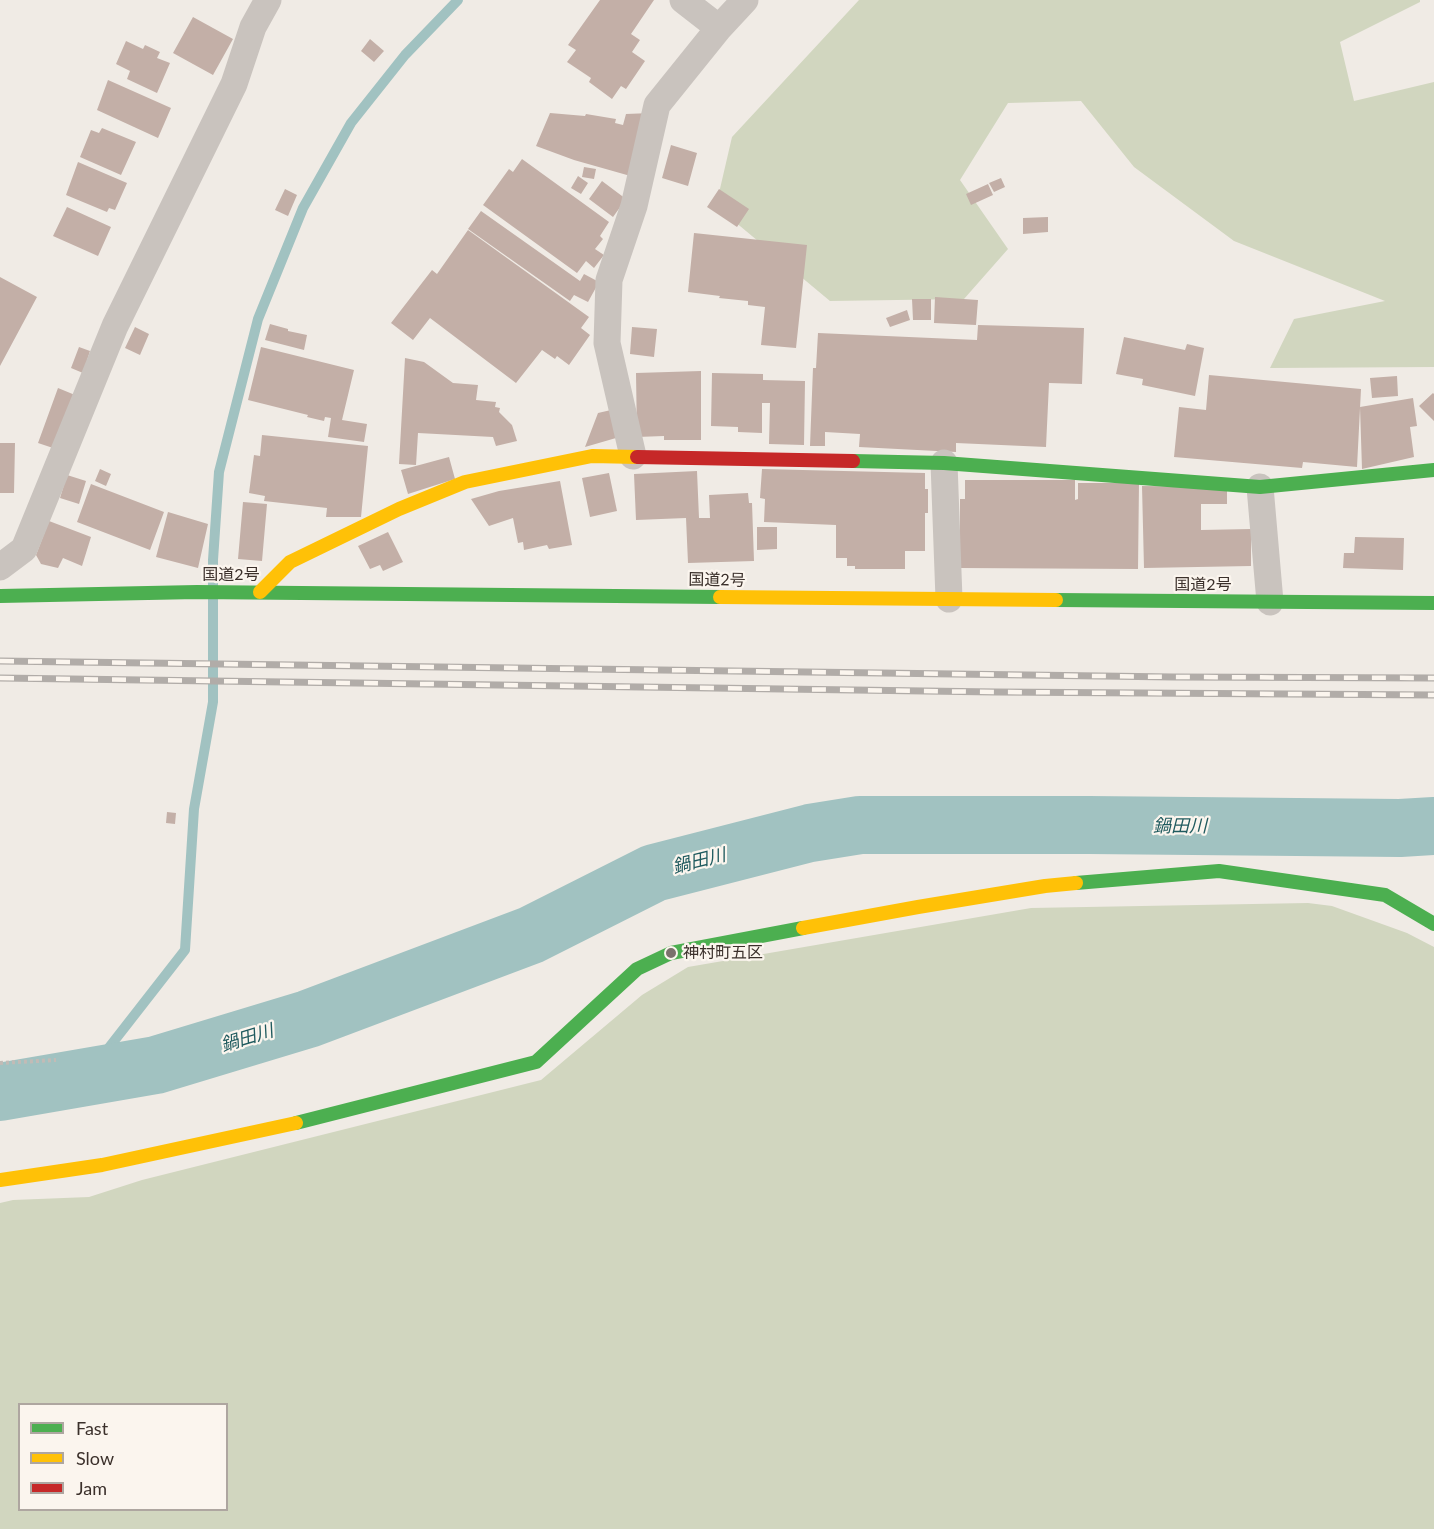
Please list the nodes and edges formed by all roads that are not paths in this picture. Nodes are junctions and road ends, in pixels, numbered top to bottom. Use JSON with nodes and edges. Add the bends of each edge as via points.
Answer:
{"nodes":[{"id":1,"x":268,"y":0,"type":"edge"},
{"id":2,"x":683,"y":0,"type":"edge"},
{"id":3,"x":745,"y":0,"type":"edge"},
{"id":4,"x":719,"y":28,"type":"junction"},
{"id":5,"x":633,"y":456,"type":"junction"},
{"id":6,"x":944,"y":463,"type":"junction"},
{"id":7,"x":1434,"y":470,"type":"edge"},
{"id":8,"x":1260,"y":487,"type":"junction"},
{"id":9,"x":0,"y":567,"type":"edge"},
{"id":10,"x":0,"y":588,"type":"edge"},
{"id":11,"x":260,"y":592,"type":"junction"},
{"id":12,"x":0,"y":596,"type":"edge"},
{"id":13,"x":949,"y":599,"type":"junction"},
{"id":14,"x":1270,"y":602,"type":"junction"},
{"id":15,"x":1434,"y":603,"type":"edge"},
{"id":16,"x":1434,"y":924,"type":"edge"},
{"id":17,"x":0,"y":1180,"type":"edge"}],
"edges":[{"from":1,"to":9,"type":"street","via":[[253,27],[234,84],[115,326],[24,549]]},
{"from":2,"to":4,"type":"street"},
{"from":3,"to":4,"type":"street"},
{"from":4,"to":5,"type":"street","via":[[657,105],[634,206],[609,280],[608,343]]},
{"from":5,"to":6,"type":"main road"},
{"from":5,"to":11,"type":"main road","via":[[592,456],[465,482],[290,562]]},
{"from":6,"to":8,"type":"main road"},
{"from":6,"to":13,"type":"street"},
{"from":7,"to":8,"type":"main road"},
{"from":8,"to":14,"type":"street"},
{"from":10,"to":12,"type":"street"},
{"from":11,"to":12,"type":"main road","name":"国道2号"},
{"from":11,"to":13,"type":"main road","name":"国道2号"},
{"from":13,"to":14,"type":"main road","name":"国道2号"},
{"from":14,"to":15,"type":"main road","name":"国道2号"},
{"from":16,"to":17,"type":"main road","via":[[1385,895],[1219,871],[1045,886],[918,907],[671,953],[637,969],[536,1062],[290,1125],[102,1165]]}]}
